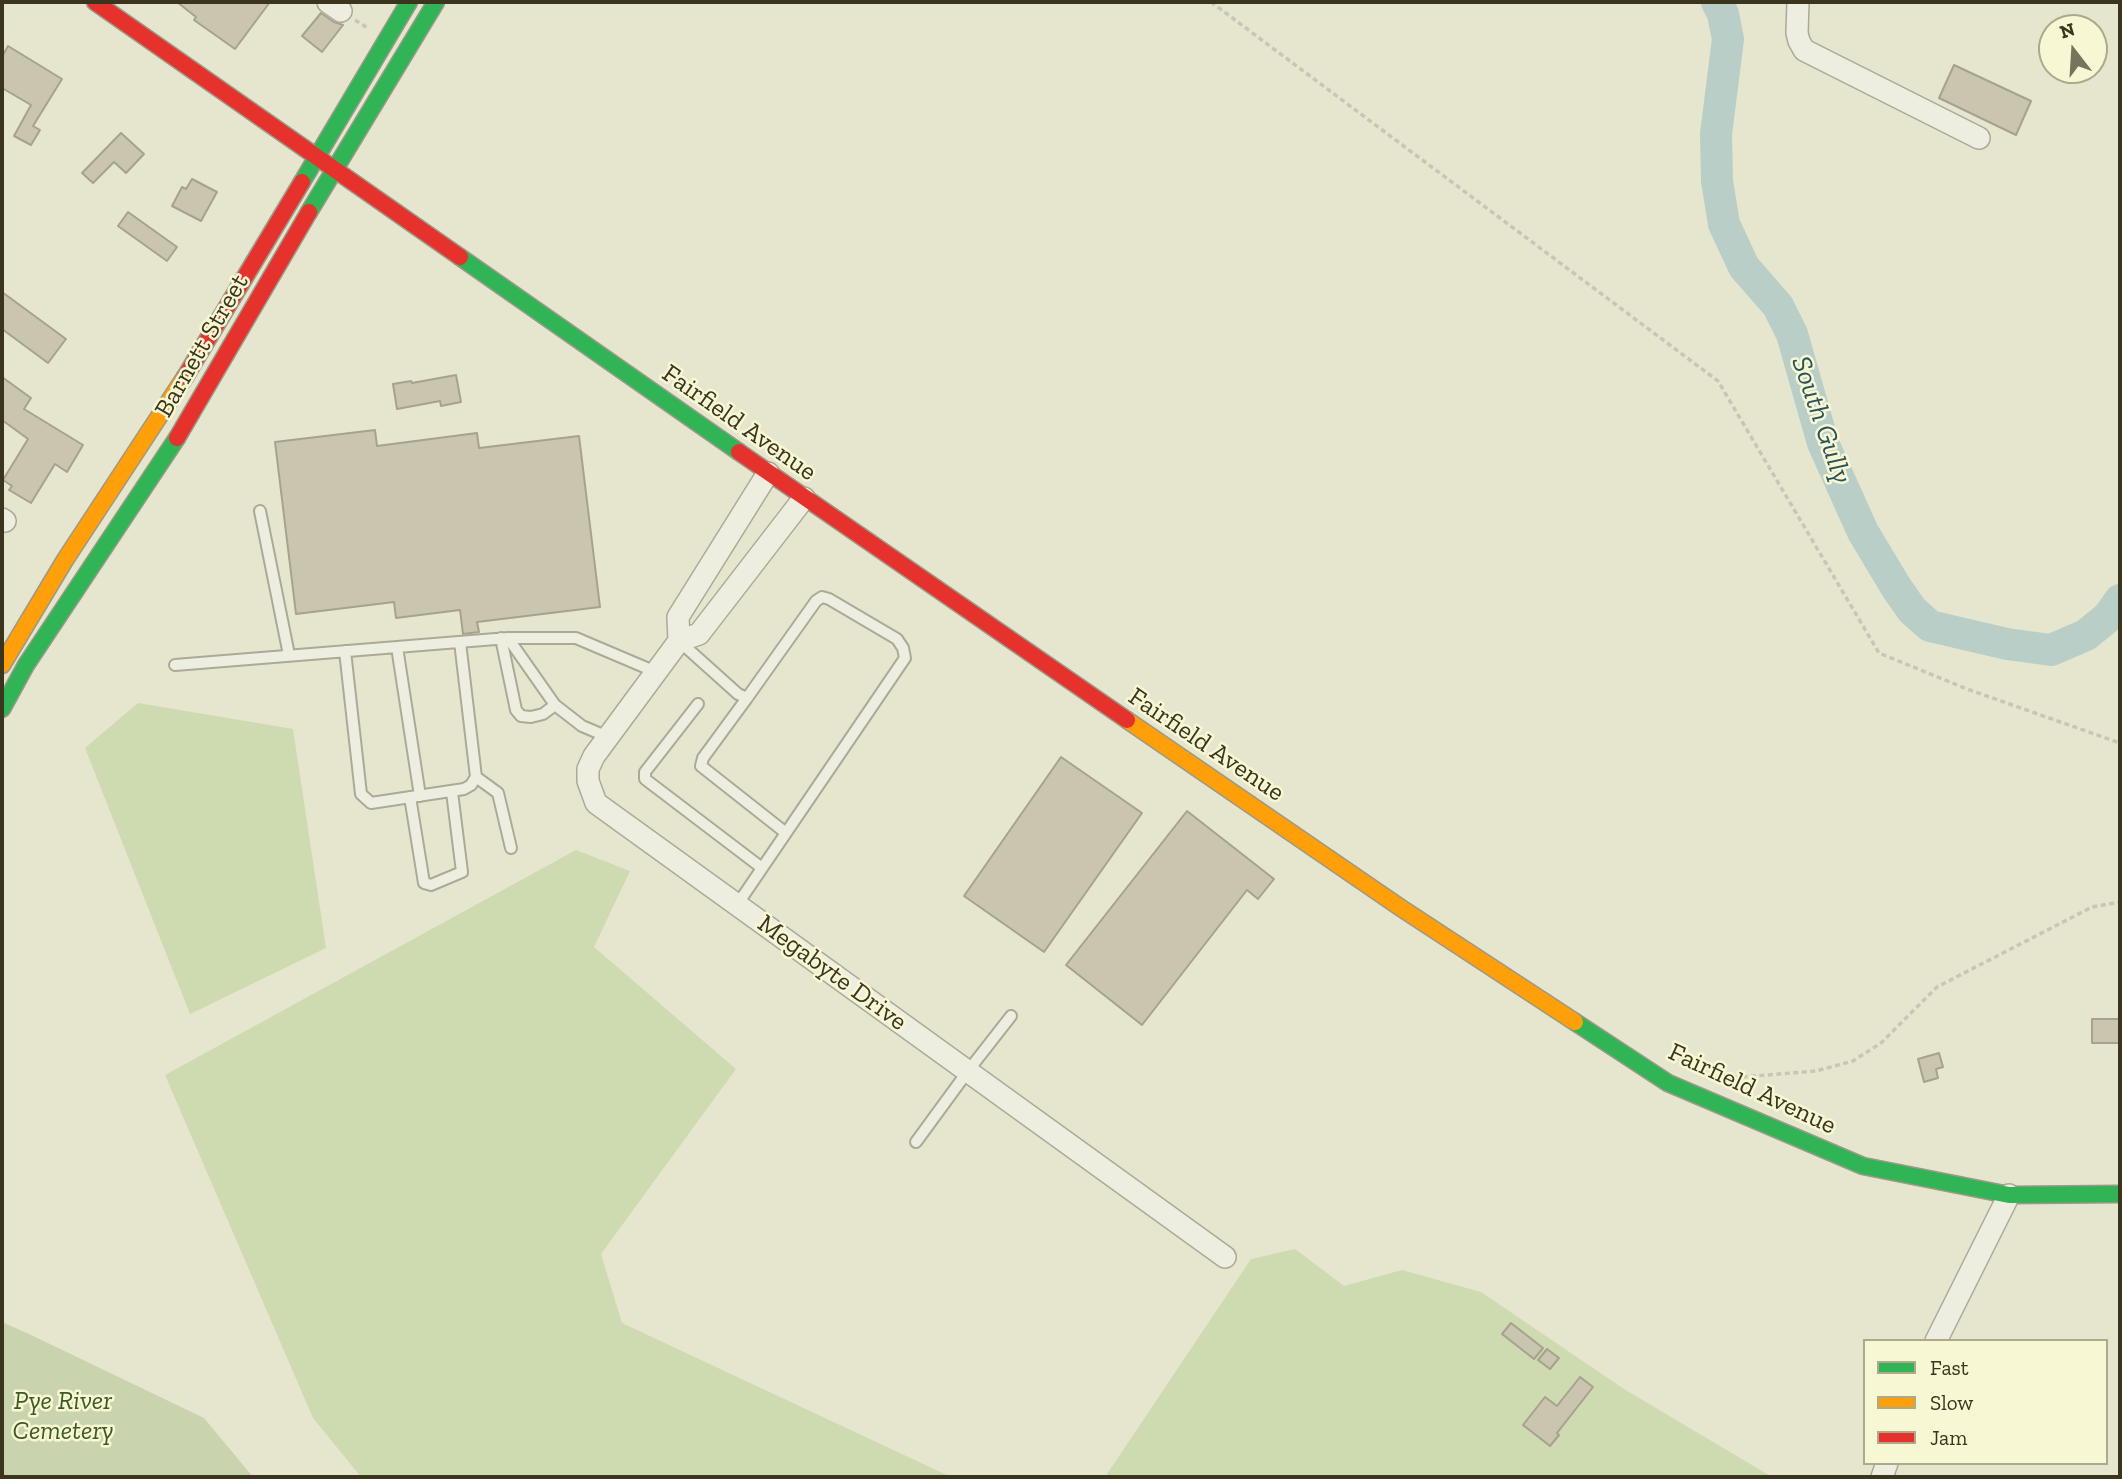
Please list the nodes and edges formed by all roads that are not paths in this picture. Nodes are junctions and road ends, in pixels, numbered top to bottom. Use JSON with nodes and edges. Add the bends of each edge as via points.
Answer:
{"nodes":[{"id":1,"x":95,"y":2,"type":"edge"},
{"id":2,"x":409,"y":2,"type":"edge"},
{"id":3,"x":436,"y":2,"type":"edge"},
{"id":4,"x":1798,"y":2,"type":"edge"},
{"id":5,"x":1979,"y":138,"type":"dead end"},
{"id":6,"x":316,"y":157,"type":"junction"},
{"id":7,"x":334,"y":170,"type":"junction"},
{"id":8,"x":768,"y":474,"type":"junction"},
{"id":9,"x":804,"y":498,"type":"junction"},
{"id":10,"x":260,"y":512,"type":"dead end"},
{"id":11,"x":505,"y":638,"type":"junction"},
{"id":12,"x":679,"y":640,"type":"junction"},
{"id":13,"x":460,"y":642,"type":"junction"},
{"id":14,"x":397,"y":647,"type":"junction"},
{"id":15,"x":345,"y":651,"type":"junction"},
{"id":16,"x":289,"y":655,"type":"junction"},
{"id":17,"x":2,"y":665,"type":"edge"},
{"id":18,"x":175,"y":665,"type":"dead end"},
{"id":19,"x":656,"y":672,"type":"junction"},
{"id":20,"x":747,"y":698,"type":"junction"},
{"id":21,"x":698,"y":704,"type":"dead end"},
{"id":22,"x":555,"y":705,"type":"junction"},
{"id":23,"x":2,"y":709,"type":"edge"},
{"id":24,"x":608,"y":737,"type":"junction"},
{"id":25,"x":476,"y":777,"type":"junction"},
{"id":26,"x":452,"y":792,"type":"junction"},
{"id":27,"x":415,"y":797,"type":"junction"},
{"id":28,"x":786,"y":834,"type":"junction"},
{"id":29,"x":511,"y":848,"type":"dead end"},
{"id":30,"x":762,"y":868,"type":"junction"},
{"id":31,"x":737,"y":905,"type":"junction"},
{"id":32,"x":1011,"y":1016,"type":"dead end"},
{"id":33,"x":968,"y":1070,"type":"junction"},
{"id":34,"x":916,"y":1142,"type":"dead end"},
{"id":35,"x":2009,"y":1195,"type":"junction"},
{"id":36,"x":2120,"y":1195,"type":"edge"},
{"id":37,"x":1225,"y":1257,"type":"dead end"},
{"id":38,"x":1937,"y":1339,"type":"edge"}],
"edges":[{"from":1,"to":6,"type":"street","name":"Fairfield Avenue"},
{"from":2,"to":6,"type":"street","name":"Barnett Street"},
{"from":3,"to":7,"type":"street","name":"Barnett Street"},
{"from":4,"to":5,"type":"street","via":[[1797,33],[1804,50]]},
{"from":6,"to":7,"type":"street","name":"Fairfield Avenue"},
{"from":6,"to":17,"type":"street","name":"Barnett Street","via":[[198,356]]},
{"from":7,"to":8,"type":"street","name":"Fairfield Avenue"},
{"from":7,"to":23,"type":"street","name":"Barnett Street","via":[[168,453]]},
{"from":8,"to":9,"type":"street","name":"Fairfield Avenue"},
{"from":8,"to":12,"type":"street","name":"Megabyte Drive","via":[[678,617]]},
{"from":9,"to":12,"type":"street","name":"Megabyte Drive","via":[[699,634]]},
{"from":9,"to":35,"type":"street","name":"Fairfield Avenue","via":[[1401,908],[1668,1083],[1863,1167]]},
{"from":10,"to":16,"type":"lane"},
{"from":11,"to":13,"type":"lane"},
{"from":11,"to":19,"type":"lane","via":[[576,638]]},
{"from":11,"to":22,"type":"lane"},
{"from":11,"to":22,"type":"lane","via":[[516,710],[531,718]]},
{"from":12,"to":19,"type":"street","name":"Megabyte Drive"},
{"from":12,"to":20,"type":"lane"},
{"from":13,"to":14,"type":"lane"},
{"from":13,"to":25,"type":"lane"},
{"from":14,"to":15,"type":"lane"},
{"from":14,"to":27,"type":"lane"},
{"from":15,"to":16,"type":"lane"},
{"from":15,"to":27,"type":"lane","via":[[361,794],[371,803]]},
{"from":16,"to":18,"type":"lane"},
{"from":19,"to":24,"type":"street","name":"Megabyte Drive"},
{"from":20,"to":28,"type":"lane","via":[[701,766]]},
{"from":20,"to":28,"type":"lane","via":[[822,597],[897,639],[903,648],[905,658]]},
{"from":21,"to":30,"type":"lane","via":[[645,772],[645,779]]},
{"from":22,"to":24,"type":"lane","via":[[582,726]]},
{"from":24,"to":31,"type":"street","name":"Megabyte Drive","via":[[589,769],[596,803]]},
{"from":25,"to":26,"type":"lane","via":[[471,785]]},
{"from":25,"to":29,"type":"lane","via":[[498,793]]},
{"from":26,"to":27,"type":"lane"},
{"from":26,"to":27,"type":"lane","via":[[462,872],[431,885],[424,883]]},
{"from":28,"to":30,"type":"lane"},
{"from":30,"to":31,"type":"lane"},
{"from":31,"to":33,"type":"street","name":"Megabyte Drive"},
{"from":32,"to":33,"type":"lane"},
{"from":33,"to":34,"type":"lane"},
{"from":33,"to":37,"type":"street","name":"Megabyte Drive"},
{"from":35,"to":36,"type":"street","name":"Fairfield Avenue"},
{"from":35,"to":38,"type":"street"}]}
